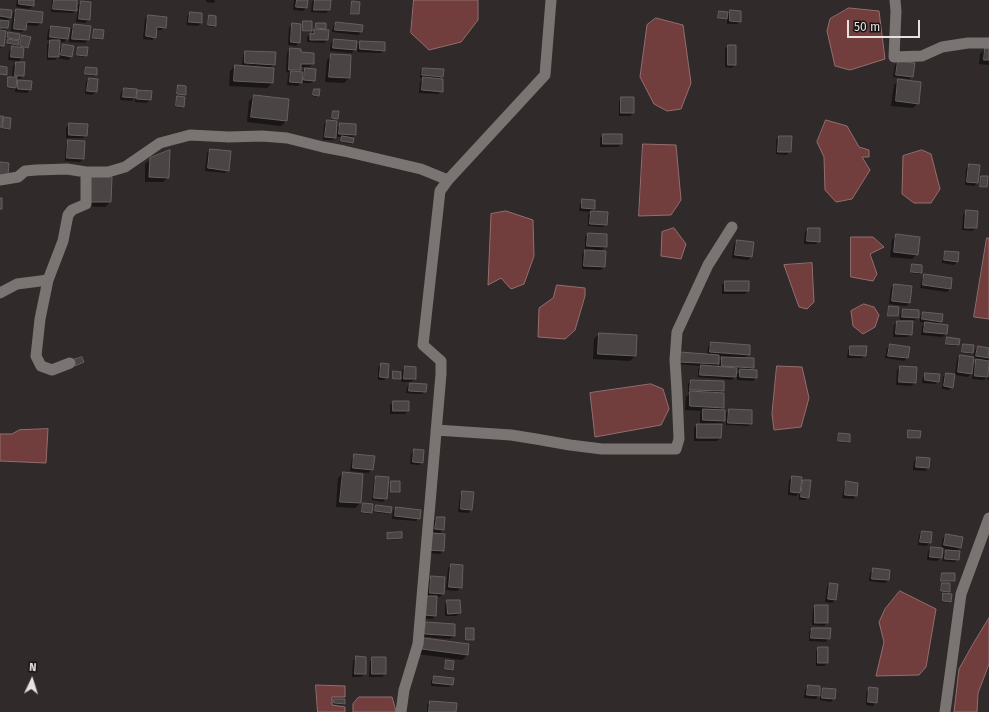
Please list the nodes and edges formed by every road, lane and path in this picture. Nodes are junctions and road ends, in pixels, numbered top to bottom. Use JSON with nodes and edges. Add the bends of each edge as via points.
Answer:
{"nodes":[{"id":1,"x":551,"y":0,"type":"edge"},
{"id":2,"x":895,"y":0,"type":"edge"},
{"id":3,"x":989,"y":43,"type":"edge"},
{"id":4,"x":86,"y":172,"type":"junction"},
{"id":5,"x":0,"y":180,"type":"edge"},
{"id":6,"x":448,"y":180,"type":"junction"},
{"id":7,"x":732,"y":227,"type":"dead end"},
{"id":8,"x":48,"y":280,"type":"junction"},
{"id":9,"x":0,"y":293,"type":"edge"},
{"id":10,"x":70,"y":363,"type":"dead end"},
{"id":11,"x":436,"y":430,"type":"junction"},
{"id":12,"x":989,"y":518,"type":"edge"},
{"id":13,"x":401,"y":712,"type":"edge"},
{"id":14,"x":945,"y":712,"type":"edge"}],
"edges":[{"from":1,"to":6,"type":"street","via":[[545,75]]},
{"from":2,"to":3,"type":"street","via":[[894,56],[922,56],[942,47],[968,42]]},
{"from":4,"to":5,"type":"street","via":[[68,169],[25,171],[18,177]]},
{"from":4,"to":6,"type":"street","via":[[108,172],[125,167],[160,144],[190,135],[262,136],[287,138],[360,154],[421,169]]},
{"from":4,"to":8,"type":"street","via":[[86,204],[72,210],[68,215],[63,241]]},
{"from":6,"to":11,"type":"street","via":[[440,192],[423,345],[441,361]]},
{"from":7,"to":11,"type":"street","via":[[708,265],[677,332],[675,360],[679,439],[676,449],[602,449],[511,435]]},
{"from":8,"to":9,"type":"street","via":[[17,284]]},
{"from":8,"to":10,"type":"street","via":[[36,356],[41,366],[52,370]]},
{"from":11,"to":13,"type":"street","via":[[418,644],[404,690]]},
{"from":12,"to":14,"type":"street","via":[[961,594]]}]}
